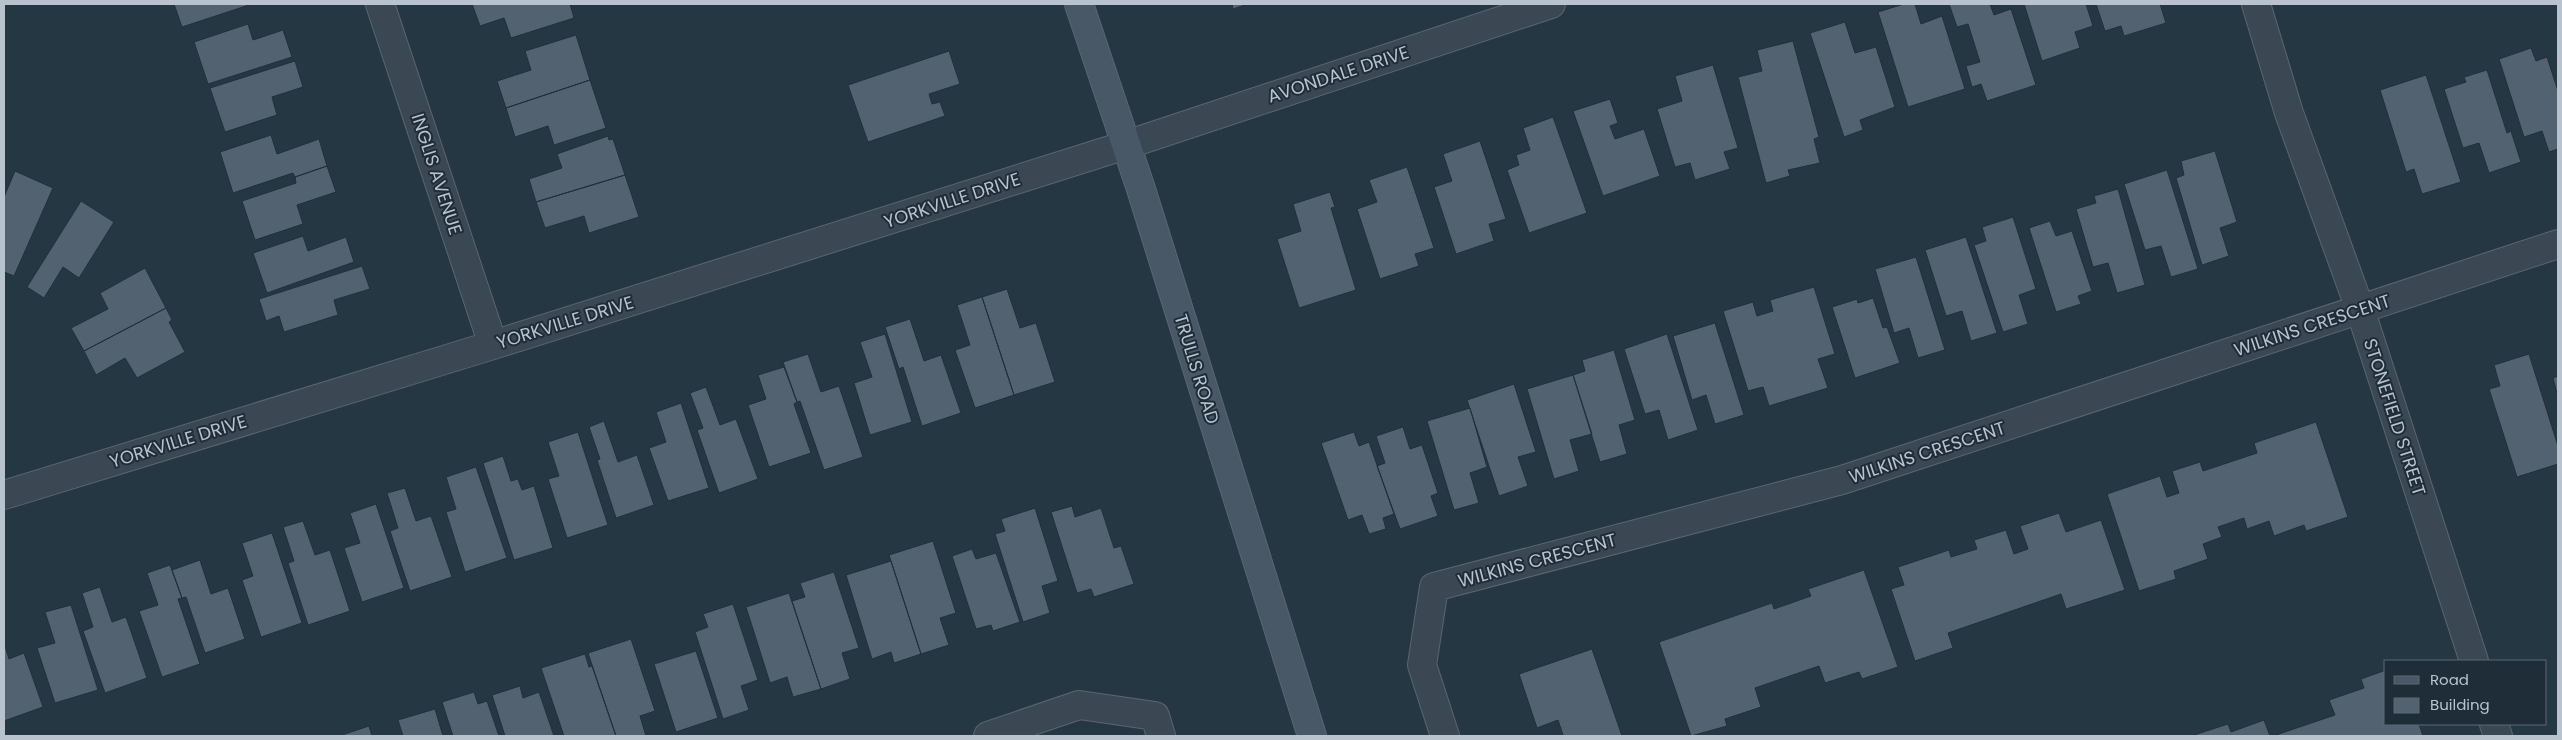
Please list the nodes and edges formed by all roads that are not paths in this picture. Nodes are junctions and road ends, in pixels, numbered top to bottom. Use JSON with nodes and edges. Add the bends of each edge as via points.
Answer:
{"nodes":[{"id":1,"x":380,"y":4,"type":"edge"},
{"id":2,"x":1079,"y":4,"type":"edge"},
{"id":3,"x":1551,"y":4,"type":"edge"},
{"id":4,"x":2256,"y":4,"type":"edge"},
{"id":5,"x":1126,"y":145,"type":"junction"},
{"id":6,"x":2558,"y":244,"type":"edge"},
{"id":7,"x":2360,"y":309,"type":"junction"},
{"id":8,"x":493,"y":345,"type":"junction"},
{"id":9,"x":4,"y":495,"type":"edge"},
{"id":10,"x":2474,"y":660,"type":"edge"},
{"id":11,"x":988,"y":736,"type":"edge"},
{"id":12,"x":1161,"y":736,"type":"edge"},
{"id":13,"x":1312,"y":736,"type":"edge"},
{"id":14,"x":1444,"y":736,"type":"edge"}],
"edges":[{"from":1,"to":8,"type":"street","name":"INGLIS AVENUE"},
{"from":2,"to":5,"type":"street","name":"TRULLS ROAD"},
{"from":3,"to":5,"type":"street","name":"AVONDALE DRIVE"},
{"from":4,"to":7,"type":"street","name":"STONEFIELD STREET","via":[[2289,113]]},
{"from":5,"to":8,"type":"street","name":"YORKVILLE DRIVE"},
{"from":5,"to":13,"type":"street","name":"TRULLS ROAD"},
{"from":6,"to":7,"type":"street","name":"WILKINS CRESCENT"},
{"from":7,"to":10,"type":"street","name":"STONEFIELD STREET"},
{"from":7,"to":14,"type":"street","name":"WILKINS CRESCENT","via":[[1842,480],[1434,587],[1422,665]]},
{"from":8,"to":9,"type":"street","name":"YORKVILLE DRIVE"},
{"from":11,"to":12,"type":"street","via":[[1080,705],[1155,716]]}]}
